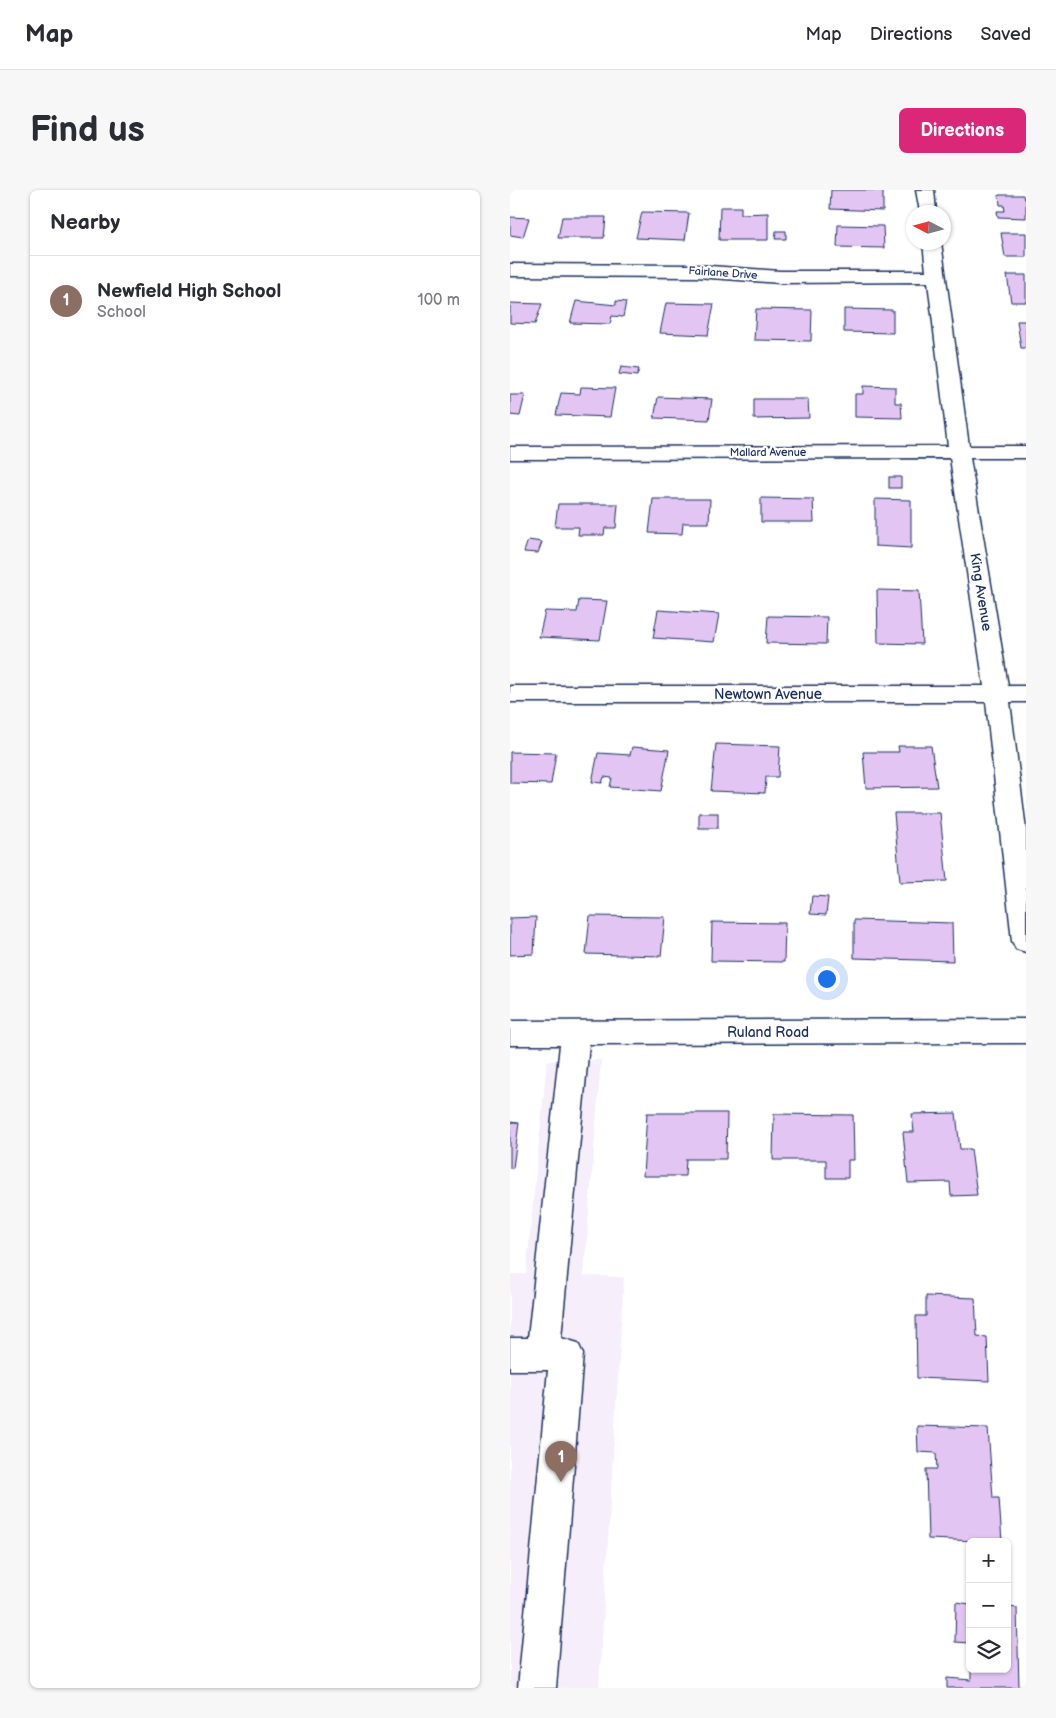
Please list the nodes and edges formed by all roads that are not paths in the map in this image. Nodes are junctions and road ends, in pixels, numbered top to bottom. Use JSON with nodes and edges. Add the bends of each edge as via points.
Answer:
{"nodes":[{"id":1,"x":925,"y":190,"type":"edge"},
{"id":2,"x":927,"y":205,"type":"edge"},
{"id":3,"x":933,"y":250,"type":"edge"},
{"id":4,"x":510,"y":270,"type":"edge"},
{"id":5,"x":936,"y":276,"type":"junction"},
{"id":6,"x":959,"y":452,"type":"junction"},
{"id":7,"x":1026,"y":452,"type":"edge"},
{"id":8,"x":510,"y":453,"type":"edge"},
{"id":9,"x":510,"y":694,"type":"edge"},
{"id":10,"x":997,"y":694,"type":"junction"},
{"id":11,"x":1026,"y":694,"type":"edge"},
{"id":12,"x":1026,"y":941,"type":"edge"},
{"id":13,"x":1026,"y":1031,"type":"edge"},
{"id":14,"x":510,"y":1033,"type":"edge"},
{"id":15,"x":576,"y":1034,"type":"junction"},
{"id":16,"x":510,"y":1354,"type":"edge"},
{"id":17,"x":543,"y":1354,"type":"junction"},
{"id":18,"x":537,"y":1688,"type":"edge"}],
"edges":[{"from":1,"to":2,"type":"street"},
{"from":3,"to":5,"type":"street","name":"King Avenue"},
{"from":4,"to":5,"type":"street","name":"Fairlane Drive","via":[[696,271],[780,277]]},
{"from":5,"to":6,"type":"street","name":"King Avenue"},
{"from":6,"to":7,"type":"street","name":"Mallard Avenue"},
{"from":6,"to":8,"type":"street","name":"Mallard Avenue"},
{"from":6,"to":10,"type":"street","name":"King Avenue"},
{"from":9,"to":10,"type":"street","name":"Newtown Avenue"},
{"from":10,"to":11,"type":"street","name":"Newtown Avenue"},
{"from":10,"to":12,"type":"street","name":"King Avenue"},
{"from":13,"to":15,"type":"street","name":"Ruland Road"},
{"from":14,"to":15,"type":"street","name":"Ruland Road"},
{"from":15,"to":17,"type":"street"},
{"from":16,"to":17,"type":"street"},
{"from":17,"to":18,"type":"street","via":[[566,1354]]}]}
